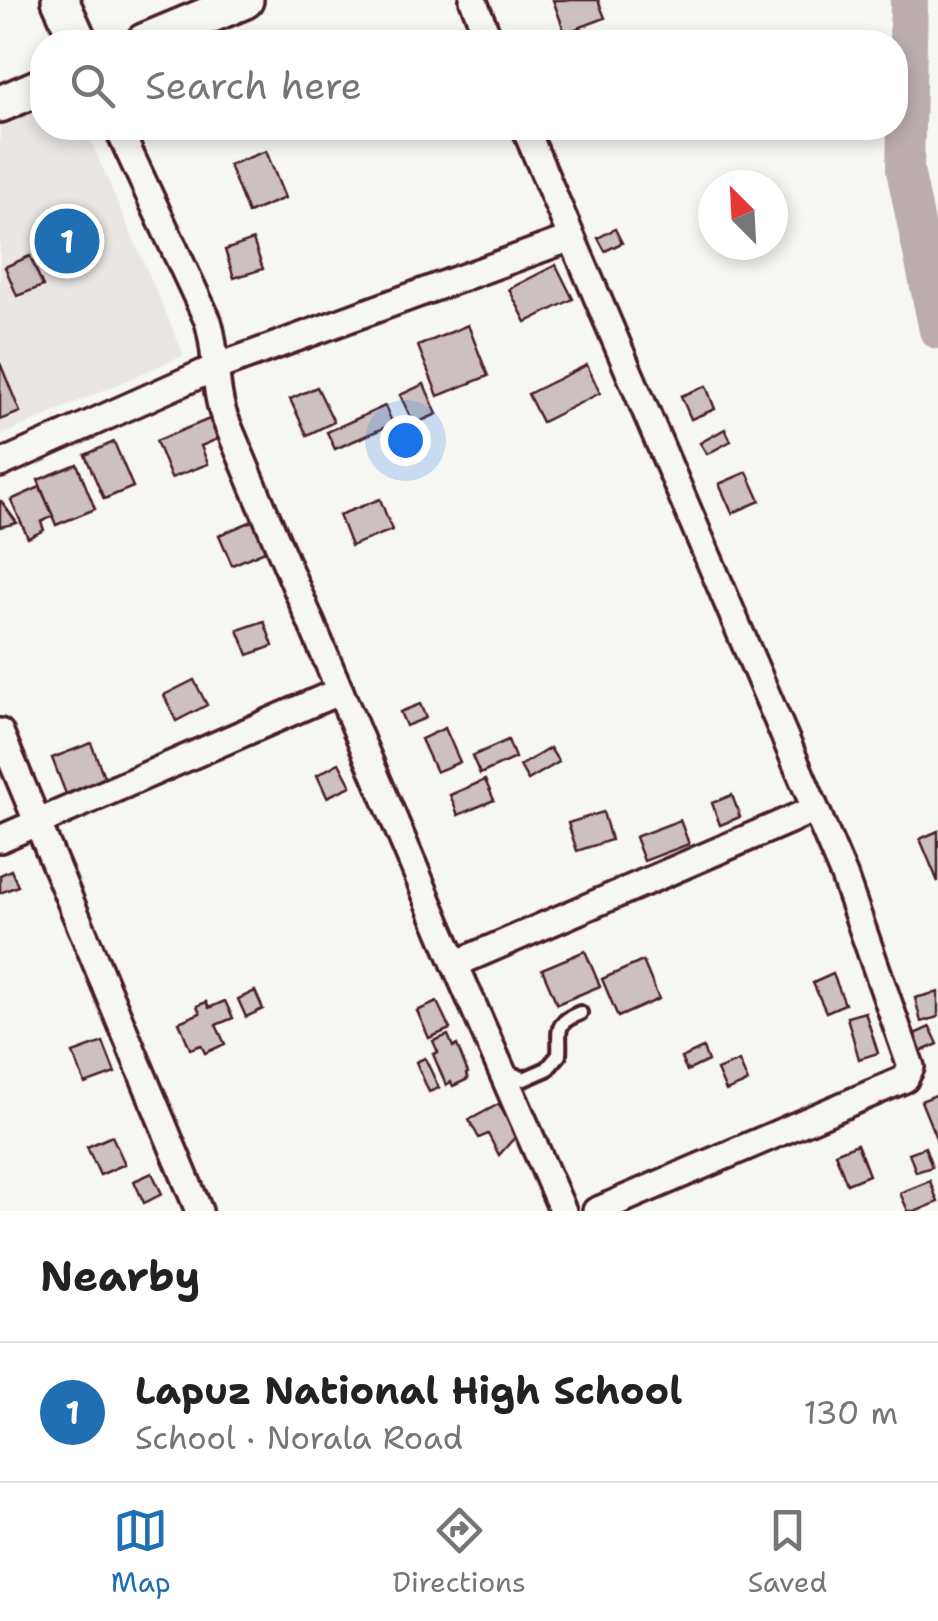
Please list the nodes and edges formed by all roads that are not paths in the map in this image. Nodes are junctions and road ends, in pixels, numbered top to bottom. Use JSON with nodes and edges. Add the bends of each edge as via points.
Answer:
{"nodes":[{"id":1,"x":60,"y":0,"type":"edge"},
{"id":2,"x":245,"y":0,"type":"edge"},
{"id":3,"x":473,"y":0,"type":"edge"},
{"id":4,"x":74,"y":30,"type":"edge"},
{"id":5,"x":173,"y":30,"type":"edge"},
{"id":6,"x":485,"y":30,"type":"edge"},
{"id":7,"x":30,"y":91,"type":"edge"},
{"id":8,"x":0,"y":104,"type":"edge"},
{"id":9,"x":124,"y":140,"type":"edge"},
{"id":10,"x":530,"y":140,"type":"edge"},
{"id":11,"x":570,"y":238,"type":"junction"},
{"id":12,"x":217,"y":367,"type":"junction"},
{"id":13,"x":0,"y":464,"type":"edge"},
{"id":14,"x":340,"y":691,"type":"junction"},
{"id":15,"x":0,"y":732,"type":"edge"},
{"id":16,"x":815,"y":809,"type":"junction"},
{"id":17,"x":38,"y":822,"type":"junction"},
{"id":18,"x":0,"y":839,"type":"edge"},
{"id":19,"x":455,"y":964,"type":"junction"},
{"id":20,"x":580,"y":1013,"type":"dead end"},
{"id":21,"x":500,"y":1069,"type":"junction"},
{"id":22,"x":199,"y":1211,"type":"edge"},
{"id":23,"x":563,"y":1211,"type":"edge"},
{"id":24,"x":596,"y":1211,"type":"edge"}],
"edges":[{"from":1,"to":4,"type":"main road"},
{"from":2,"to":5,"type":"main road"},
{"from":3,"to":6,"type":"street"},
{"from":7,"to":8,"type":"main road"},
{"from":9,"to":12,"type":"street","via":[[208,321]]},
{"from":10,"to":11,"type":"street"},
{"from":11,"to":12,"type":"street"},
{"from":11,"to":16,"type":"street"},
{"from":12,"to":13,"type":"street"},
{"from":12,"to":14,"type":"street","via":[[224,416]]},
{"from":14,"to":17,"type":"street"},
{"from":14,"to":19,"type":"street"},
{"from":15,"to":17,"type":"street"},
{"from":16,"to":19,"type":"street"},
{"from":16,"to":24,"type":"street","via":[[861,922],[910,1073]]},
{"from":17,"to":18,"type":"street"},
{"from":17,"to":22,"type":"street"},
{"from":19,"to":21,"type":"street"},
{"from":20,"to":21,"type":"lane","via":[[560,1026],[559,1055],[547,1069],[524,1078]]},
{"from":21,"to":23,"type":"street"}]}
